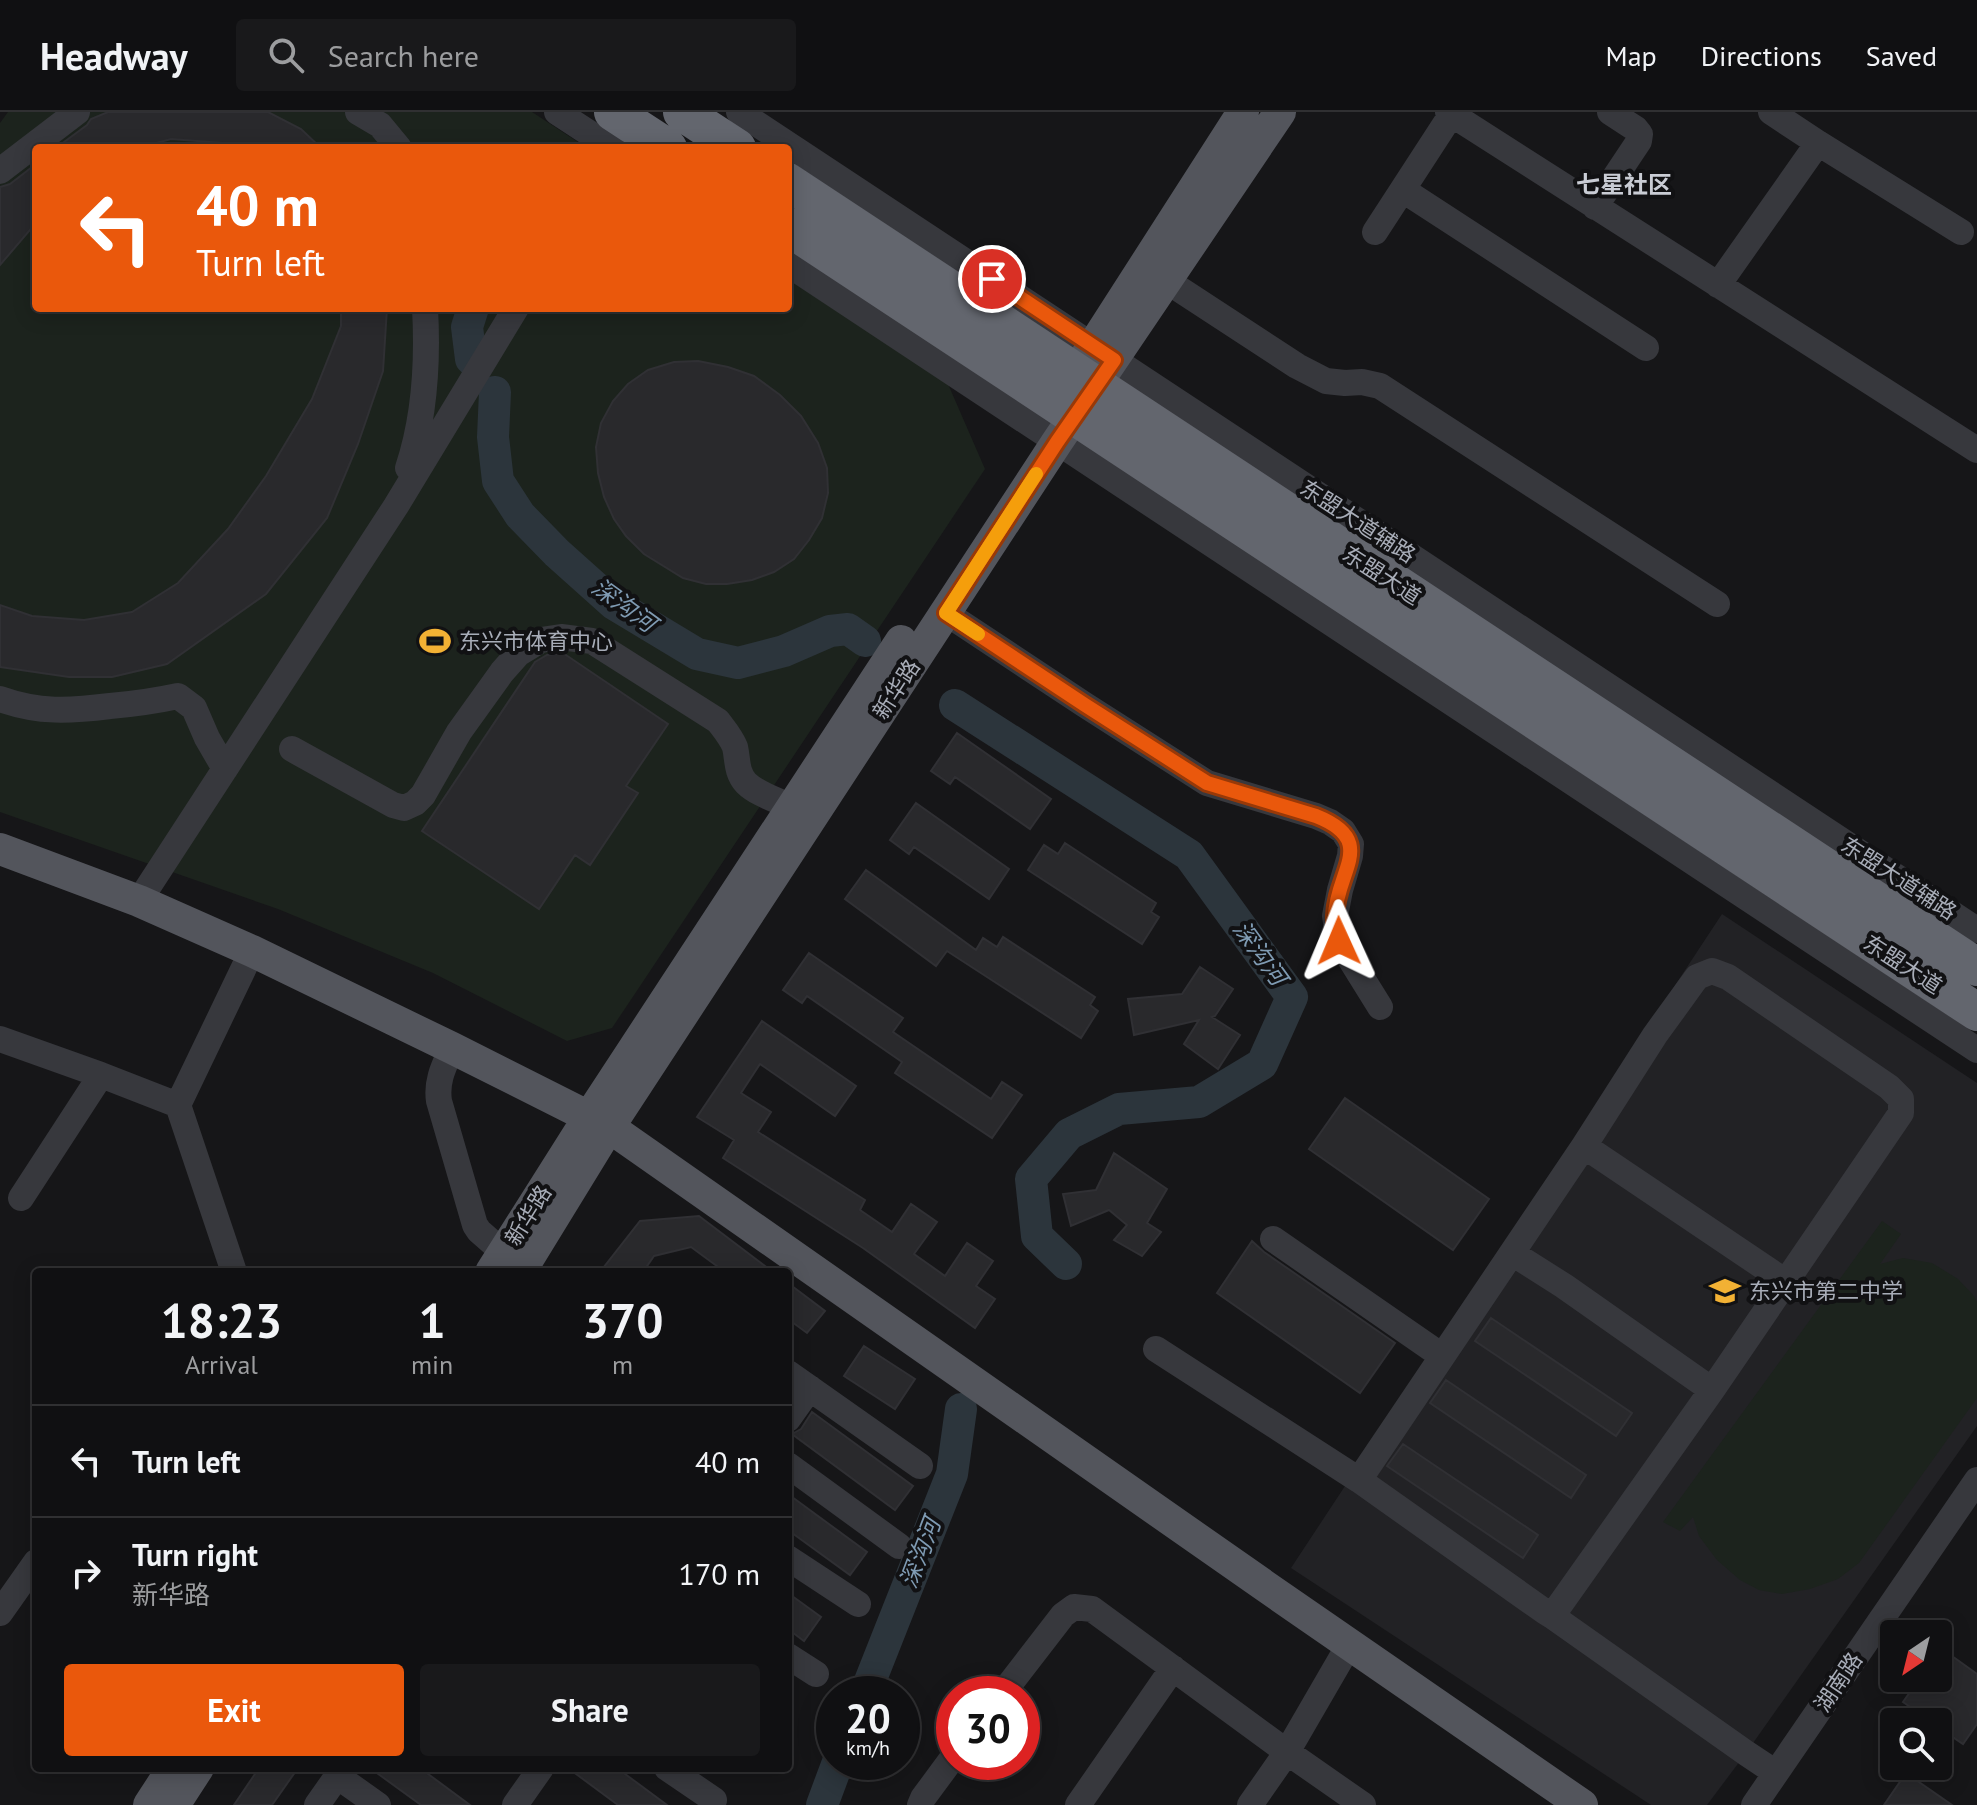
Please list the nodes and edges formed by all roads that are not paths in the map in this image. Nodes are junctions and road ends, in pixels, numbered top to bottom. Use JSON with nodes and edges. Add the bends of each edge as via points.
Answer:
{"nodes":[{"id":1,"x":77,"y":112,"type":"edge"},
{"id":2,"x":358,"y":112,"type":"edge"},
{"id":3,"x":557,"y":112,"type":"edge"},
{"id":4,"x":682,"y":112,"type":"edge"},
{"id":5,"x":739,"y":112,"type":"edge"},
{"id":6,"x":1243,"y":112,"type":"edge"},
{"id":7,"x":1280,"y":112,"type":"edge"},
{"id":8,"x":1610,"y":112,"type":"edge"},
{"id":9,"x":1771,"y":112,"type":"edge"},
{"id":10,"x":1451,"y":113,"type":"edge"},
{"id":11,"x":617,"y":133,"type":"edge"},
{"id":12,"x":1818,"y":143,"type":"junction"},
{"id":13,"x":35,"y":144,"type":"edge"},
{"id":14,"x":396,"y":144,"type":"edge"},
{"id":15,"x":654,"y":144,"type":"edge"},
{"id":16,"x":731,"y":144,"type":"edge"},
{"id":17,"x":784,"y":144,"type":"edge"},
{"id":18,"x":32,"y":146,"type":"edge"},
{"id":19,"x":792,"y":150,"type":"edge"},
{"id":20,"x":0,"y":171,"type":"edge"},
{"id":21,"x":792,"y":184,"type":"edge"},
{"id":22,"x":1403,"y":190,"type":"junction"},
{"id":23,"x":1595,"y":207,"type":"junction"},
{"id":24,"x":792,"y":230,"type":"edge"},
{"id":25,"x":1375,"y":232,"type":"dead end"},
{"id":26,"x":1961,"y":232,"type":"dead end"},
{"id":27,"x":792,"y":266,"type":"edge"},
{"id":28,"x":1167,"y":281,"type":"junction"},
{"id":29,"x":1718,"y":285,"type":"junction"},
{"id":30,"x":425,"y":312,"type":"edge"},
{"id":31,"x":514,"y":312,"type":"edge"},
{"id":32,"x":1646,"y":348,"type":"dead end"},
{"id":33,"x":1095,"y":366,"type":"junction"},
{"id":34,"x":1057,"y":423,"type":"junction"},
{"id":35,"x":1977,"y":450,"type":"edge"},
{"id":36,"x":396,"y":506,"type":"junction"},
{"id":37,"x":1717,"y":604,"type":"dead end"},
{"id":38,"x":946,"y":613,"type":"junction"},
{"id":39,"x":0,"y":699,"type":"edge"},
{"id":40,"x":292,"y":749,"type":"dead end"},
{"id":41,"x":225,"y":769,"type":"junction"},
{"id":42,"x":791,"y":807,"type":"junction"},
{"id":43,"x":0,"y":849,"type":"edge"},
{"id":44,"x":139,"y":901,"type":"junction"},
{"id":45,"x":1977,"y":930,"type":"edge"},
{"id":46,"x":252,"y":951,"type":"junction"},
{"id":47,"x":1977,"y":967,"type":"edge"},
{"id":48,"x":1380,"y":1007,"type":"dead end"},
{"id":49,"x":1977,"y":1012,"type":"edge"},
{"id":50,"x":0,"y":1039,"type":"edge"},
{"id":51,"x":452,"y":1048,"type":"junction"},
{"id":52,"x":1977,"y":1050,"type":"edge"},
{"id":53,"x":101,"y":1075,"type":"junction"},
{"id":54,"x":178,"y":1105,"type":"junction"},
{"id":55,"x":599,"y":1122,"type":"junction"},
{"id":56,"x":1584,"y":1146,"type":"junction"},
{"id":57,"x":21,"y":1198,"type":"dead end"},
{"id":58,"x":1273,"y":1239,"type":"dead end"},
{"id":59,"x":1512,"y":1253,"type":"junction"},
{"id":60,"x":505,"y":1266,"type":"edge"},
{"id":61,"x":233,"y":1268,"type":"edge"},
{"id":62,"x":1786,"y":1282,"type":"junction"},
{"id":63,"x":1156,"y":1349,"type":"dead end"},
{"id":64,"x":1442,"y":1356,"type":"junction"},
{"id":65,"x":792,"y":1376,"type":"edge"},
{"id":66,"x":810,"y":1388,"type":"junction"},
{"id":67,"x":1712,"y":1390,"type":"junction"},
{"id":68,"x":792,"y":1413,"type":"edge"},
{"id":69,"x":920,"y":1466,"type":"dead end"},
{"id":70,"x":792,"y":1468,"type":"edge"},
{"id":71,"x":1359,"y":1480,"type":"junction"},
{"id":72,"x":1977,"y":1480,"type":"edge"},
{"id":73,"x":899,"y":1546,"type":"dead end"},
{"id":74,"x":792,"y":1561,"type":"edge"},
{"id":75,"x":32,"y":1568,"type":"edge"},
{"id":76,"x":858,"y":1604,"type":"dead end"},
{"id":77,"x":0,"y":1613,"type":"edge"},
{"id":78,"x":1552,"y":1616,"type":"junction"},
{"id":79,"x":1349,"y":1645,"type":"junction"},
{"id":80,"x":792,"y":1659,"type":"edge"},
{"id":81,"x":1173,"y":1668,"type":"junction"},
{"id":82,"x":816,"y":1674,"type":"dead end"},
{"id":83,"x":1016,"y":1676,"type":"edge"},
{"id":84,"x":1287,"y":1752,"type":"junction"},
{"id":85,"x":170,"y":1772,"type":"edge"},
{"id":86,"x":195,"y":1772,"type":"edge"},
{"id":87,"x":340,"y":1772,"type":"edge"},
{"id":88,"x":538,"y":1772,"type":"edge"},
{"id":89,"x":673,"y":1772,"type":"edge"},
{"id":90,"x":1776,"y":1773,"type":"junction"},
{"id":91,"x":936,"y":1780,"type":"edge"},
{"id":92,"x":714,"y":1800,"type":"dead end"},
{"id":93,"x":149,"y":1805,"type":"edge"},
{"id":94,"x":174,"y":1805,"type":"edge"},
{"id":95,"x":317,"y":1805,"type":"edge"},
{"id":96,"x":378,"y":1805,"type":"edge"},
{"id":97,"x":515,"y":1805,"type":"edge"},
{"id":98,"x":920,"y":1805,"type":"edge"},
{"id":99,"x":1078,"y":1805,"type":"edge"},
{"id":100,"x":1250,"y":1805,"type":"edge"},
{"id":101,"x":1363,"y":1805,"type":"edge"},
{"id":102,"x":1582,"y":1805,"type":"edge"},
{"id":103,"x":1754,"y":1805,"type":"edge"}],
"edges":[{"from":1,"to":13,"type":"street"},
{"from":2,"to":14,"type":"street","via":[[380,125]]},
{"from":3,"to":11,"type":"street"},
{"from":4,"to":16,"type":"highway"},
{"from":5,"to":17,"type":"street","name":"东盟大道辅路"},
{"from":6,"to":33,"type":"main road","name":"新华路"},
{"from":7,"to":28,"type":"main road","name":"新华路"},
{"from":8,"to":23,"type":"street","via":[[1636,129],[1639,141]]},
{"from":9,"to":12,"type":"street"},
{"from":10,"to":22,"type":"street"},
{"from":10,"to":23,"type":"street"},
{"from":11,"to":15,"type":"highway"},
{"from":12,"to":26,"type":"street"},
{"from":12,"to":29,"type":"street"},
{"from":18,"to":20,"type":"street"},
{"from":19,"to":33,"type":"street","name":"东盟大道辅路"},
{"from":21,"to":33,"type":"highway","name":"东盟大道"},
{"from":22,"to":25,"type":"street"},
{"from":22,"to":32,"type":"street"},
{"from":23,"to":29,"type":"street"},
{"from":24,"to":34,"type":"highway","name":"东盟大道"},
{"from":27,"to":34,"type":"street"},
{"from":28,"to":33,"type":"main road","name":"新华路"},
{"from":28,"to":37,"type":"street","via":[[1326,381],[1380,386]]},
{"from":29,"to":35,"type":"street"},
{"from":30,"to":36,"type":"street","via":[[425,384],[416,444]]},
{"from":31,"to":36,"type":"street"},
{"from":33,"to":34,"type":"main road","name":"新华路"},
{"from":33,"to":45,"type":"street","name":"东盟大道辅路"},
{"from":33,"to":47,"type":"highway","name":"东盟大道"},
{"from":34,"to":38,"type":"main road","name":"新华路"},
{"from":34,"to":42,"type":"main road","name":"新华路"},
{"from":34,"to":49,"type":"highway","name":"东盟大道"},
{"from":34,"to":52,"type":"street"},
{"from":36,"to":41,"type":"street"},
{"from":38,"to":48,"type":"street","via":[[1207,783],[1316,816],[1343,831],[1351,844],[1335,916],[1339,941]]},
{"from":38,"to":55,"type":"main road","name":"新华路"},
{"from":39,"to":41,"type":"street","via":[[64,711],[178,696],[194,708]]},
{"from":40,"to":42,"type":"street","via":[[404,808],[423,795],[459,732],[518,654],[541,640],[561,637],[592,641],[718,721],[736,750],[744,781]]},
{"from":41,"to":44,"type":"street"},
{"from":42,"to":55,"type":"main road","name":"新华路"},
{"from":43,"to":44,"type":"main road"},
{"from":44,"to":46,"type":"main road"},
{"from":46,"to":51,"type":"main road"},
{"from":46,"to":54,"type":"street"},
{"from":50,"to":53,"type":"street"},
{"from":51,"to":55,"type":"main road"},
{"from":51,"to":60,"type":"street","via":[[439,1078],[439,1101],[475,1225]]},
{"from":53,"to":54,"type":"street"},
{"from":53,"to":57,"type":"street"},
{"from":54,"to":61,"type":"street"},
{"from":55,"to":60,"type":"main road","name":"新华路"},
{"from":55,"to":79,"type":"main road"},
{"from":56,"to":59,"type":"street"},
{"from":56,"to":62,"type":"street"},
{"from":56,"to":62,"type":"street","via":[[1697,977],[1712,971],[1728,977],[1901,1099],[1901,1113]]},
{"from":58,"to":64,"type":"street"},
{"from":59,"to":64,"type":"street"},
{"from":59,"to":67,"type":"street"},
{"from":62,"to":67,"type":"street"},
{"from":63,"to":71,"type":"street"},
{"from":64,"to":71,"type":"street"},
{"from":65,"to":66,"type":"street"},
{"from":66,"to":68,"type":"street"},
{"from":66,"to":69,"type":"street"},
{"from":67,"to":78,"type":"street"},
{"from":70,"to":73,"type":"street"},
{"from":71,"to":78,"type":"street"},
{"from":72,"to":90,"type":"street","name":"湖南路"},
{"from":74,"to":76,"type":"street"},
{"from":75,"to":77,"type":"street"},
{"from":78,"to":90,"type":"street"},
{"from":79,"to":84,"type":"street"},
{"from":79,"to":102,"type":"main road"},
{"from":80,"to":82,"type":"street"},
{"from":81,"to":83,"type":"street","via":[[1092,1609],[1074,1607]]},
{"from":81,"to":84,"type":"street"},
{"from":81,"to":99,"type":"street"},
{"from":84,"to":100,"type":"street"},
{"from":84,"to":101,"type":"street"},
{"from":85,"to":93,"type":"main road"},
{"from":86,"to":94,"type":"main road"},
{"from":87,"to":95,"type":"street"},
{"from":87,"to":96,"type":"street"},
{"from":88,"to":97,"type":"street"},
{"from":89,"to":92,"type":"street"},
{"from":90,"to":103,"type":"street","name":"湖南路"},
{"from":91,"to":98,"type":"street"}]}
